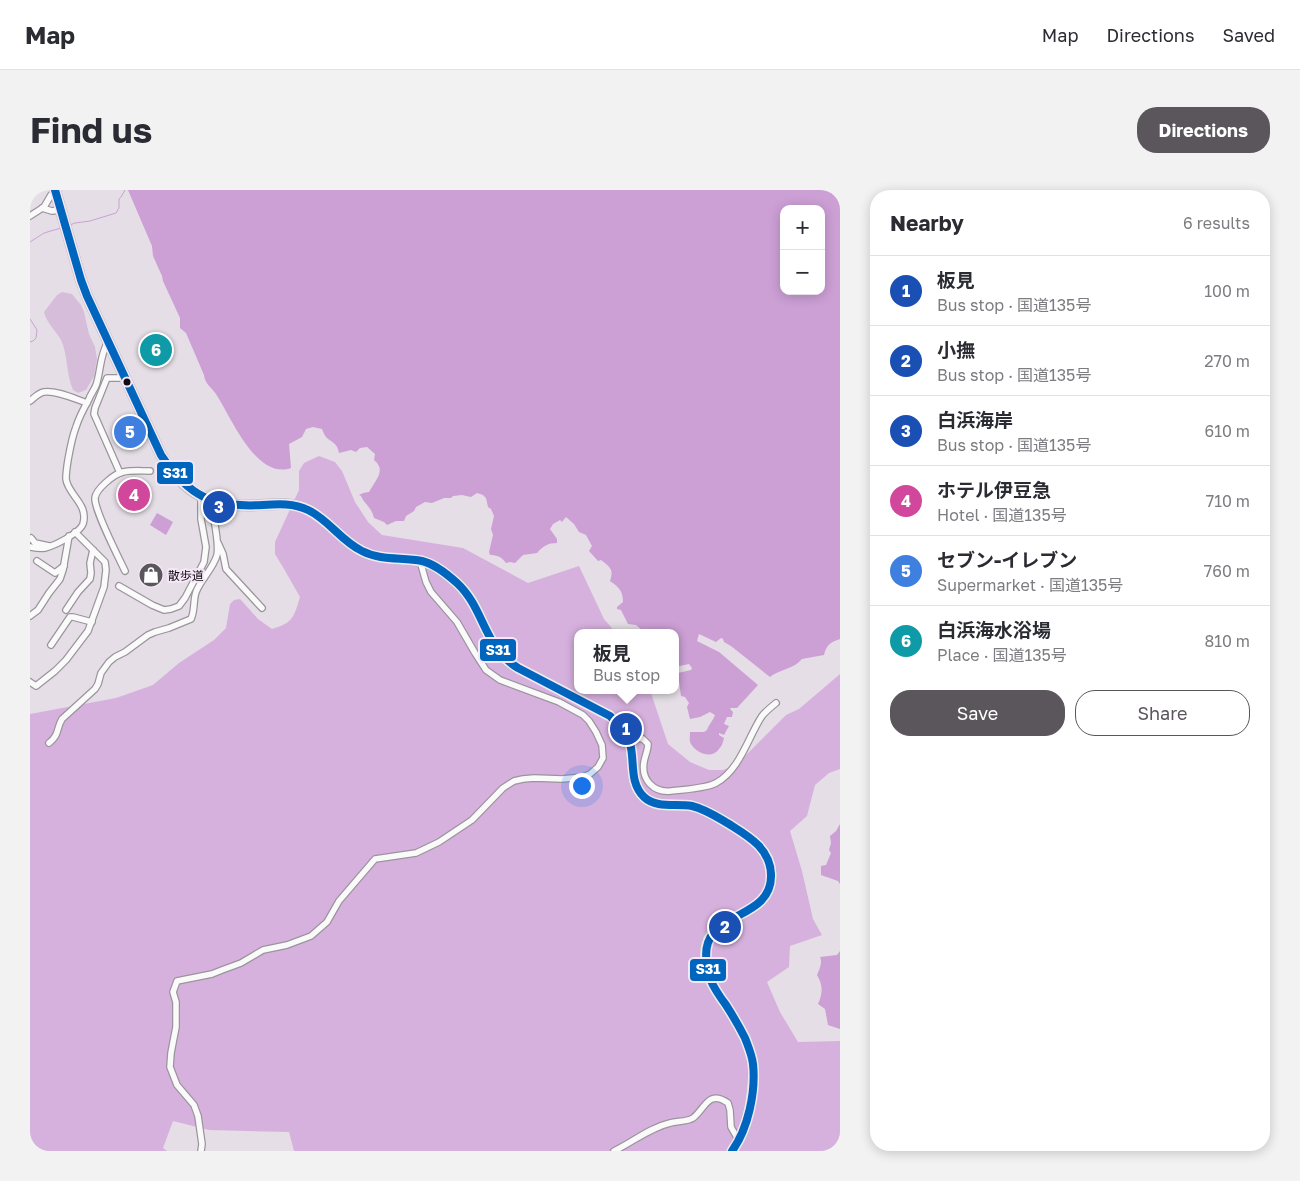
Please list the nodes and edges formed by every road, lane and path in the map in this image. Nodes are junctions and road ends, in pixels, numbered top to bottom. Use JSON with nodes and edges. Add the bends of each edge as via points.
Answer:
{"nodes":[{"id":1,"x":55,"y":190,"type":"edge"},
{"id":2,"x":42,"y":208,"type":"junction"},
{"id":3,"x":60,"y":210,"type":"junction"},
{"id":4,"x":30,"y":216,"type":"edge"},
{"id":5,"x":108,"y":342,"type":"junction"},
{"id":6,"x":124,"y":377,"type":"junction"},
{"id":7,"x":30,"y":401,"type":"edge"},
{"id":8,"x":87,"y":403,"type":"junction"},
{"id":9,"x":150,"y":471,"type":"dead end"},
{"id":10,"x":120,"y":473,"type":"junction"},
{"id":11,"x":206,"y":498,"type":"junction"},
{"id":12,"x":75,"y":532,"type":"junction"},
{"id":13,"x":69,"y":536,"type":"junction"},
{"id":14,"x":31,"y":538,"type":"edge"},
{"id":15,"x":217,"y":540,"type":"junction"},
{"id":16,"x":50,"y":546,"type":"junction"},
{"id":17,"x":30,"y":547,"type":"edge"},
{"id":18,"x":93,"y":550,"type":"junction"},
{"id":19,"x":37,"y":561,"type":"dead end"},
{"id":20,"x":420,"y":561,"type":"junction"},
{"id":21,"x":64,"y":566,"type":"junction"},
{"id":22,"x":125,"y":571,"type":"dead end"},
{"id":23,"x":119,"y":586,"type":"dead end"},
{"id":24,"x":262,"y":608,"type":"dead end"},
{"id":25,"x":66,"y":610,"type":"dead end"},
{"id":26,"x":30,"y":616,"type":"edge"},
{"id":27,"x":92,"y":622,"type":"junction"},
{"id":28,"x":50,"y":644,"type":"dead end"},
{"id":29,"x":30,"y":682,"type":"edge"},
{"id":30,"x":776,"y":703,"type":"dead end"},
{"id":31,"x":628,"y":737,"type":"junction"},
{"id":32,"x":49,"y":743,"type":"dead end"},
{"id":33,"x":740,"y":1142,"type":"junction"},
{"id":34,"x":201,"y":1151,"type":"edge"},
{"id":35,"x":614,"y":1151,"type":"edge"},
{"id":36,"x":732,"y":1151,"type":"edge"}],
"edges":[{"from":1,"to":2,"type":"street"},
{"from":1,"to":3,"type":"highway"},
{"from":2,"to":3,"type":"street"},
{"from":2,"to":4,"type":"street"},
{"from":3,"to":5,"type":"highway","via":[[87,296]]},
{"from":5,"to":6,"type":"highway"},
{"from":5,"to":8,"type":"street","via":[[97,384]]},
{"from":6,"to":10,"type":"street","via":[[107,378],[94,414]]},
{"from":6,"to":11,"type":"highway","via":[[161,456],[181,483]]},
{"from":7,"to":8,"type":"street","via":[[44,392]]},
{"from":8,"to":12,"type":"street","via":[[72,437],[66,474],[66,481],[82,510],[83,523]]},
{"from":9,"to":10,"type":"street"},
{"from":10,"to":22,"type":"street","via":[[98,490],[95,498]]},
{"from":11,"to":15,"type":"street"},
{"from":11,"to":20,"type":"highway","via":[[230,505],[296,505],[312,512],[368,554]]},
{"from":11,"to":23,"type":"street","via":[[201,519],[206,547],[204,562],[179,606],[164,610]]},
{"from":12,"to":13,"type":"street"},
{"from":12,"to":18,"type":"street"},
{"from":13,"to":16,"type":"street"},
{"from":13,"to":21,"type":"street"},
{"from":14,"to":16,"type":"street"},
{"from":15,"to":24,"type":"street","via":[[226,570]]},
{"from":15,"to":32,"type":"street","via":[[217,555],[196,593],[191,619],[143,638],[109,662],[100,673],[95,689],[61,721],[57,736]]},
{"from":16,"to":17,"type":"street"},
{"from":18,"to":25,"type":"street","via":[[90,579]]},
{"from":18,"to":27,"type":"street","via":[[105,562],[106,570]]},
{"from":19,"to":21,"type":"street","via":[[55,573]]},
{"from":20,"to":31,"type":"highway","via":[[440,569],[463,588],[494,647],[508,662],[610,716]]},
{"from":20,"to":34,"type":"street","via":[[432,592],[457,622],[486,670],[500,680],[583,714],[602,745],[603,758],[598,767],[583,777],[514,781],[472,820],[439,842],[416,853],[375,859],[339,901],[328,922],[311,936],[263,950],[212,974],[177,981],[173,992],[176,1027],[170,1067],[178,1084],[194,1104]]},
{"from":21,"to":26,"type":"street","via":[[58,583]]},
{"from":27,"to":28,"type":"street","via":[[70,617]]},
{"from":27,"to":29,"type":"street","via":[[55,671],[36,686]]},
{"from":30,"to":31,"type":"street","via":[[761,717],[732,769],[715,783],[673,791],[657,790],[646,778],[644,769],[648,744],[643,739]]},
{"from":31,"to":33,"type":"highway","via":[[634,780],[646,799],[663,805],[700,808],[716,815],[753,838],[769,862],[771,883],[763,900],[717,928],[706,943],[704,953],[709,978],[747,1043],[752,1058],[754,1078]]},
{"from":33,"to":35,"type":"street","via":[[731,1127],[728,1103],[718,1098],[705,1103],[693,1118],[660,1125]]},
{"from":33,"to":36,"type":"highway"}]}
